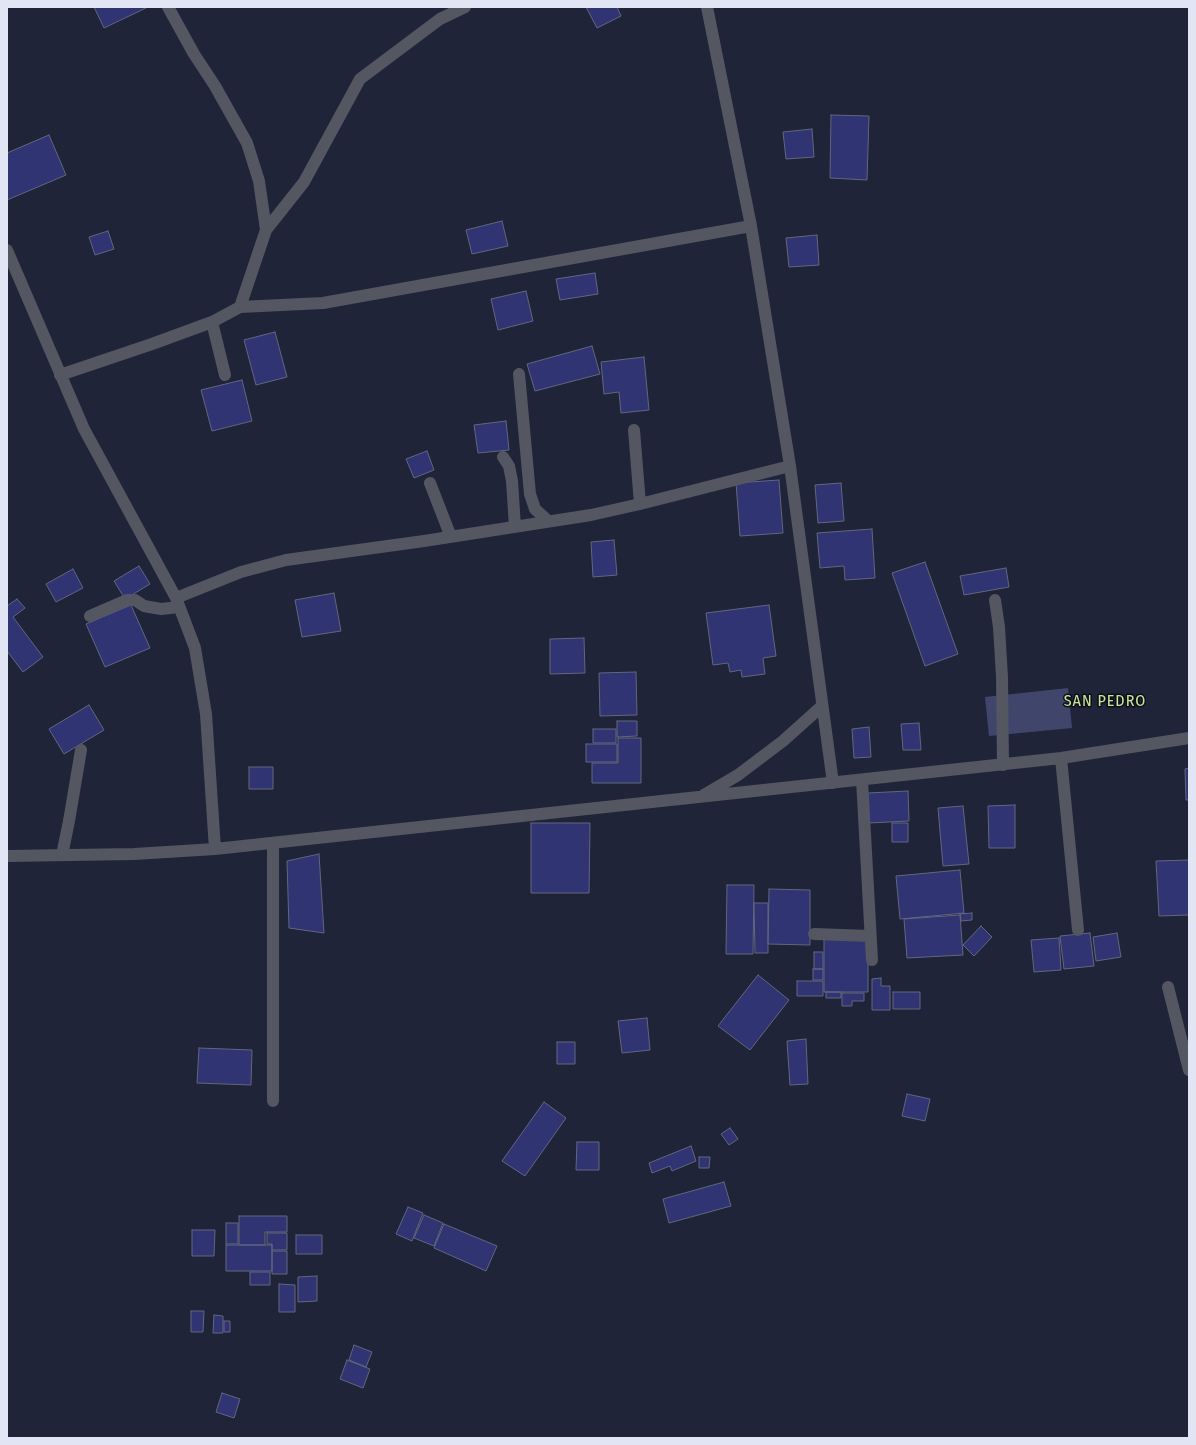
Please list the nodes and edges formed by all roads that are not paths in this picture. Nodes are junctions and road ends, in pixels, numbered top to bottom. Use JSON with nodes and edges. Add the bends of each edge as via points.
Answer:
{"nodes":[{"id":1,"x":168,"y":7,"type":"edge"},
{"id":2,"x":465,"y":7,"type":"edge"},
{"id":3,"x":707,"y":7,"type":"edge"},
{"id":4,"x":751,"y":226,"type":"junction"},
{"id":5,"x":266,"y":230,"type":"junction"},
{"id":6,"x":7,"y":250,"type":"edge"},
{"id":7,"x":240,"y":307,"type":"junction"},
{"id":8,"x":212,"y":322,"type":"junction"},
{"id":9,"x":60,"y":374,"type":"junction"},
{"id":10,"x":519,"y":374,"type":"dead end"},
{"id":11,"x":225,"y":375,"type":"dead end"},
{"id":12,"x":634,"y":430,"type":"dead end"},
{"id":13,"x":503,"y":457,"type":"dead end"},
{"id":14,"x":790,"y":466,"type":"junction"},
{"id":15,"x":430,"y":483,"type":"dead end"},
{"id":16,"x":640,"y":504,"type":"junction"},
{"id":17,"x":548,"y":521,"type":"junction"},
{"id":18,"x":515,"y":526,"type":"junction"},
{"id":19,"x":451,"y":537,"type":"junction"},
{"id":20,"x":995,"y":600,"type":"dead end"},
{"id":21,"x":178,"y":602,"type":"junction"},
{"id":22,"x":90,"y":616,"type":"dead end"},
{"id":23,"x":822,"y":706,"type":"junction"},
{"id":24,"x":1189,"y":738,"type":"edge"},
{"id":25,"x":81,"y":750,"type":"dead end"},
{"id":26,"x":1061,"y":758,"type":"junction"},
{"id":27,"x":1003,"y":765,"type":"junction"},
{"id":28,"x":862,"y":780,"type":"junction"},
{"id":29,"x":833,"y":783,"type":"junction"},
{"id":30,"x":700,"y":798,"type":"junction"},
{"id":31,"x":273,"y":843,"type":"junction"},
{"id":32,"x":215,"y":849,"type":"junction"},
{"id":33,"x":62,"y":855,"type":"junction"},
{"id":34,"x":7,"y":856,"type":"edge"},
{"id":35,"x":1078,"y":930,"type":"dead end"},
{"id":36,"x":814,"y":934,"type":"dead end"},
{"id":37,"x":870,"y":936,"type":"junction"},
{"id":38,"x":872,"y":960,"type":"dead end"},
{"id":39,"x":1168,"y":987,"type":"dead end"},
{"id":40,"x":1189,"y":1070,"type":"edge"},
{"id":41,"x":273,"y":1101,"type":"dead end"}],
"edges":[{"from":1,"to":5,"type":"street","via":[[248,143],[259,181]]},
{"from":2,"to":5,"type":"street","via":[[440,19],[360,79],[304,182]]},
{"from":3,"to":4,"type":"street"},
{"from":4,"to":7,"type":"street","via":[[323,303]]},
{"from":4,"to":14,"type":"street"},
{"from":5,"to":7,"type":"street"},
{"from":6,"to":9,"type":"street"},
{"from":7,"to":8,"type":"street"},
{"from":8,"to":9,"type":"street"},
{"from":8,"to":11,"type":"street"},
{"from":9,"to":21,"type":"street","via":[[84,429]]},
{"from":10,"to":17,"type":"street","via":[[530,494],[535,509]]},
{"from":12,"to":16,"type":"street"},
{"from":13,"to":18,"type":"street","via":[[509,466],[512,481]]},
{"from":14,"to":16,"type":"street"},
{"from":14,"to":23,"type":"street"},
{"from":15,"to":19,"type":"street"},
{"from":16,"to":17,"type":"street"},
{"from":17,"to":18,"type":"street"},
{"from":18,"to":19,"type":"street"},
{"from":19,"to":21,"type":"street","via":[[286,560],[241,572]]},
{"from":20,"to":27,"type":"street","via":[[1002,670]]},
{"from":21,"to":22,"type":"street","via":[[160,609],[144,606],[135,600],[127,600]]},
{"from":21,"to":32,"type":"street","via":[[196,648],[206,714]]},
{"from":23,"to":29,"type":"street"},
{"from":23,"to":30,"type":"street","via":[[783,741],[738,775]]},
{"from":24,"to":26,"type":"street"},
{"from":25,"to":33,"type":"street"},
{"from":26,"to":27,"type":"street"},
{"from":26,"to":35,"type":"street"},
{"from":27,"to":28,"type":"street"},
{"from":28,"to":29,"type":"street"},
{"from":28,"to":37,"type":"street"},
{"from":29,"to":30,"type":"street"},
{"from":30,"to":31,"type":"street"},
{"from":31,"to":32,"type":"street"},
{"from":31,"to":41,"type":"street"},
{"from":32,"to":33,"type":"street"},
{"from":33,"to":34,"type":"street"},
{"from":36,"to":37,"type":"street"},
{"from":37,"to":38,"type":"street"},
{"from":39,"to":40,"type":"street"}]}
